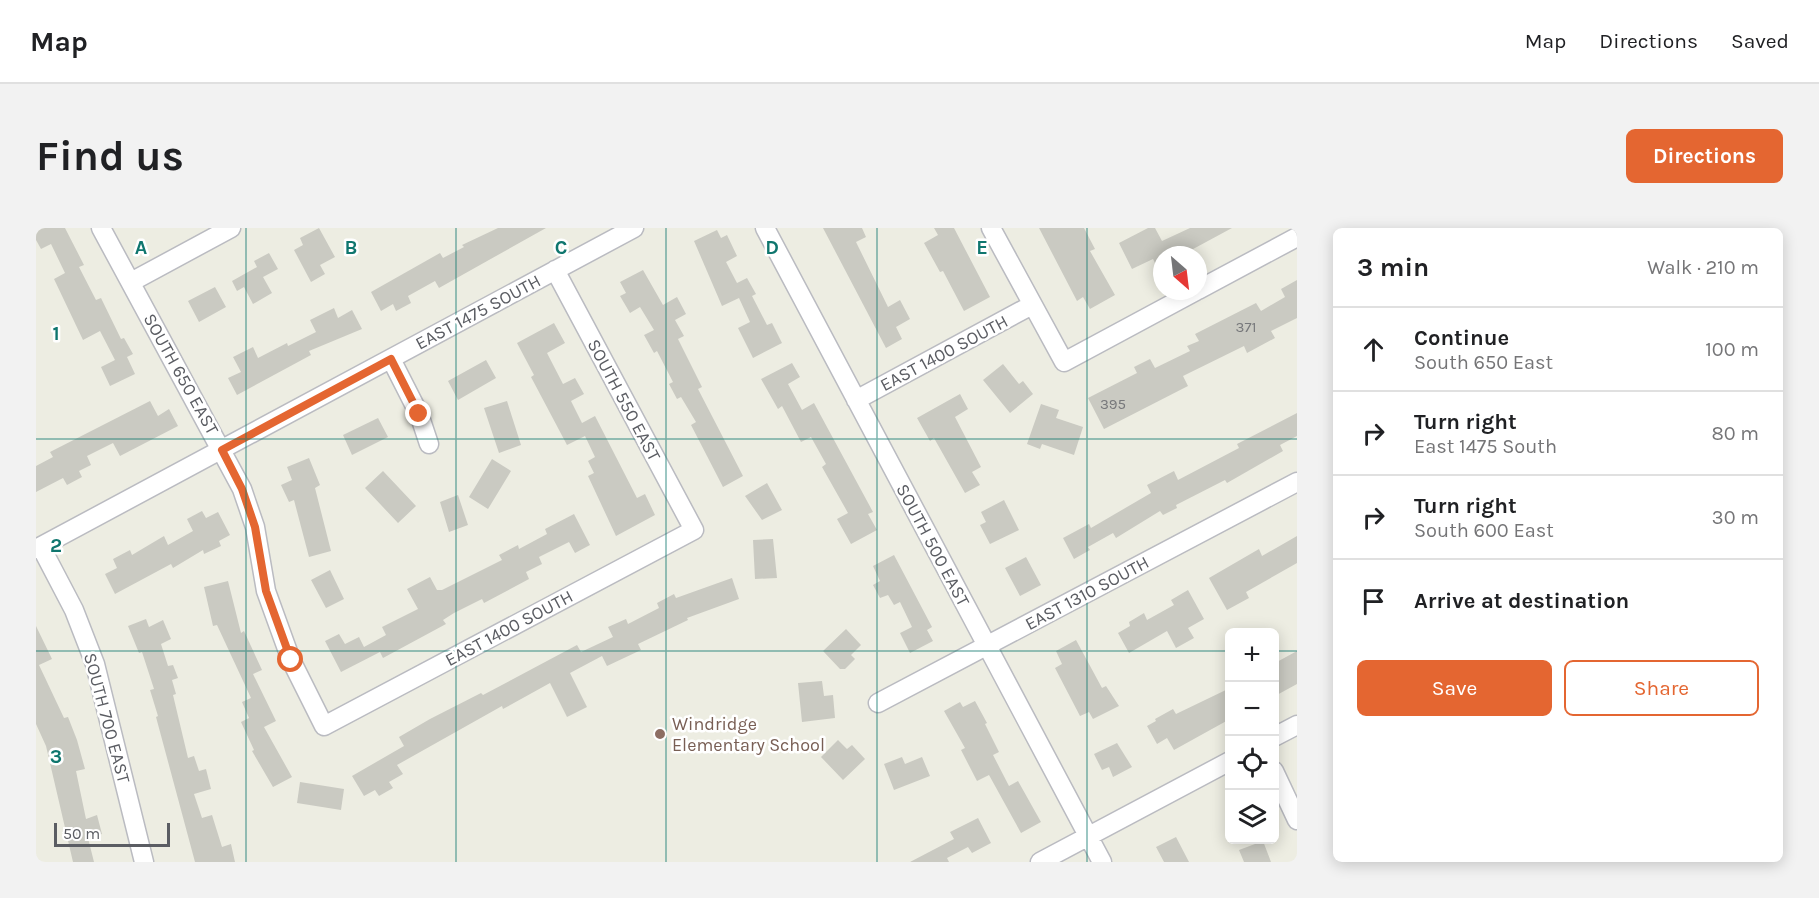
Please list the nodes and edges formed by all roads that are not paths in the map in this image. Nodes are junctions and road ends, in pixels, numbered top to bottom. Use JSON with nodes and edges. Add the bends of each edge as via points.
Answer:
{"nodes":[{"id":1,"x":101,"y":228,"type":"edge"},
{"id":2,"x":231,"y":228,"type":"edge"},
{"id":3,"x":634,"y":228,"type":"edge"},
{"id":4,"x":765,"y":228,"type":"edge"},
{"id":5,"x":991,"y":228,"type":"edge"},
{"id":6,"x":1297,"y":237,"type":"edge"},
{"id":7,"x":555,"y":270,"type":"junction"},
{"id":8,"x":131,"y":282,"type":"junction"},
{"id":9,"x":1207,"y":285,"type":"edge"},
{"id":10,"x":1179,"y":300,"type":"edge"},
{"id":11,"x":1032,"y":305,"type":"junction"},
{"id":12,"x":391,"y":359,"type":"junction"},
{"id":13,"x":856,"y":400,"type":"junction"},
{"id":14,"x":429,"y":444,"type":"dead end"},
{"id":15,"x":222,"y":450,"type":"junction"},
{"id":16,"x":1297,"y":482,"type":"edge"},
{"id":17,"x":694,"y":530,"type":"joint"},
{"id":18,"x":38,"y":548,"type":"edge"},
{"id":19,"x":987,"y":646,"type":"junction"},
{"id":20,"x":878,"y":703,"type":"dead end"},
{"id":21,"x":1297,"y":725,"type":"edge"},
{"id":22,"x":324,"y":726,"type":"joint"},
{"id":23,"x":1277,"y":736,"type":"edge"},
{"id":24,"x":1225,"y":764,"type":"edge"},
{"id":25,"x":1279,"y":780,"type":"edge"},
{"id":26,"x":1297,"y":820,"type":"edge"},
{"id":27,"x":1089,"y":837,"type":"junction"},
{"id":28,"x":144,"y":862,"type":"edge"},
{"id":29,"x":1040,"y":862,"type":"edge"},
{"id":30,"x":1102,"y":862,"type":"edge"}],
"edges":[{"from":1,"to":8,"type":"street","name":"SOUTH 650 EAST"},
{"from":2,"to":8,"type":"street"},
{"from":3,"to":7,"type":"street","name":"EAST 1475 SOUTH"},
{"from":4,"to":13,"type":"street","name":"SOUTH 500 EAST"},
{"from":5,"to":11,"type":"street"},
{"from":6,"to":9,"type":"street"},
{"from":7,"to":12,"type":"street","name":"EAST 1475 SOUTH"},
{"from":7,"to":17,"type":"street","name":"SOUTH 550 EAST"},
{"from":8,"to":15,"type":"street","name":"SOUTH 650 EAST"},
{"from":10,"to":11,"type":"street","via":[[1064,362]]},
{"from":11,"to":13,"type":"street","name":"EAST 1400 SOUTH"},
{"from":12,"to":14,"type":"street","via":[[419,414]]},
{"from":12,"to":15,"type":"street","name":"EAST 1475 SOUTH"},
{"from":13,"to":19,"type":"street","name":"SOUTH 500 EAST"},
{"from":15,"to":18,"type":"street","name":"EAST 1475 SOUTH"},
{"from":15,"to":22,"type":"street","name":"SOUTH 650 EAST","via":[[242,489],[255,527],[266,591],[291,660]]},
{"from":16,"to":19,"type":"street","name":"EAST 1310 SOUTH"},
{"from":17,"to":22,"type":"street","name":"EAST 1400 SOUTH"},
{"from":18,"to":28,"type":"street","name":"SOUTH 700 EAST","via":[[74,610],[95,664]]},
{"from":19,"to":20,"type":"street","name":"EAST 1310 SOUTH"},
{"from":19,"to":27,"type":"street","name":"SOUTH 500 EAST"},
{"from":21,"to":23,"type":"street"},
{"from":24,"to":27,"type":"street"},
{"from":25,"to":26,"type":"street"},
{"from":27,"to":29,"type":"street"},
{"from":27,"to":30,"type":"street","name":"SOUTH 500 EAST"}]}
